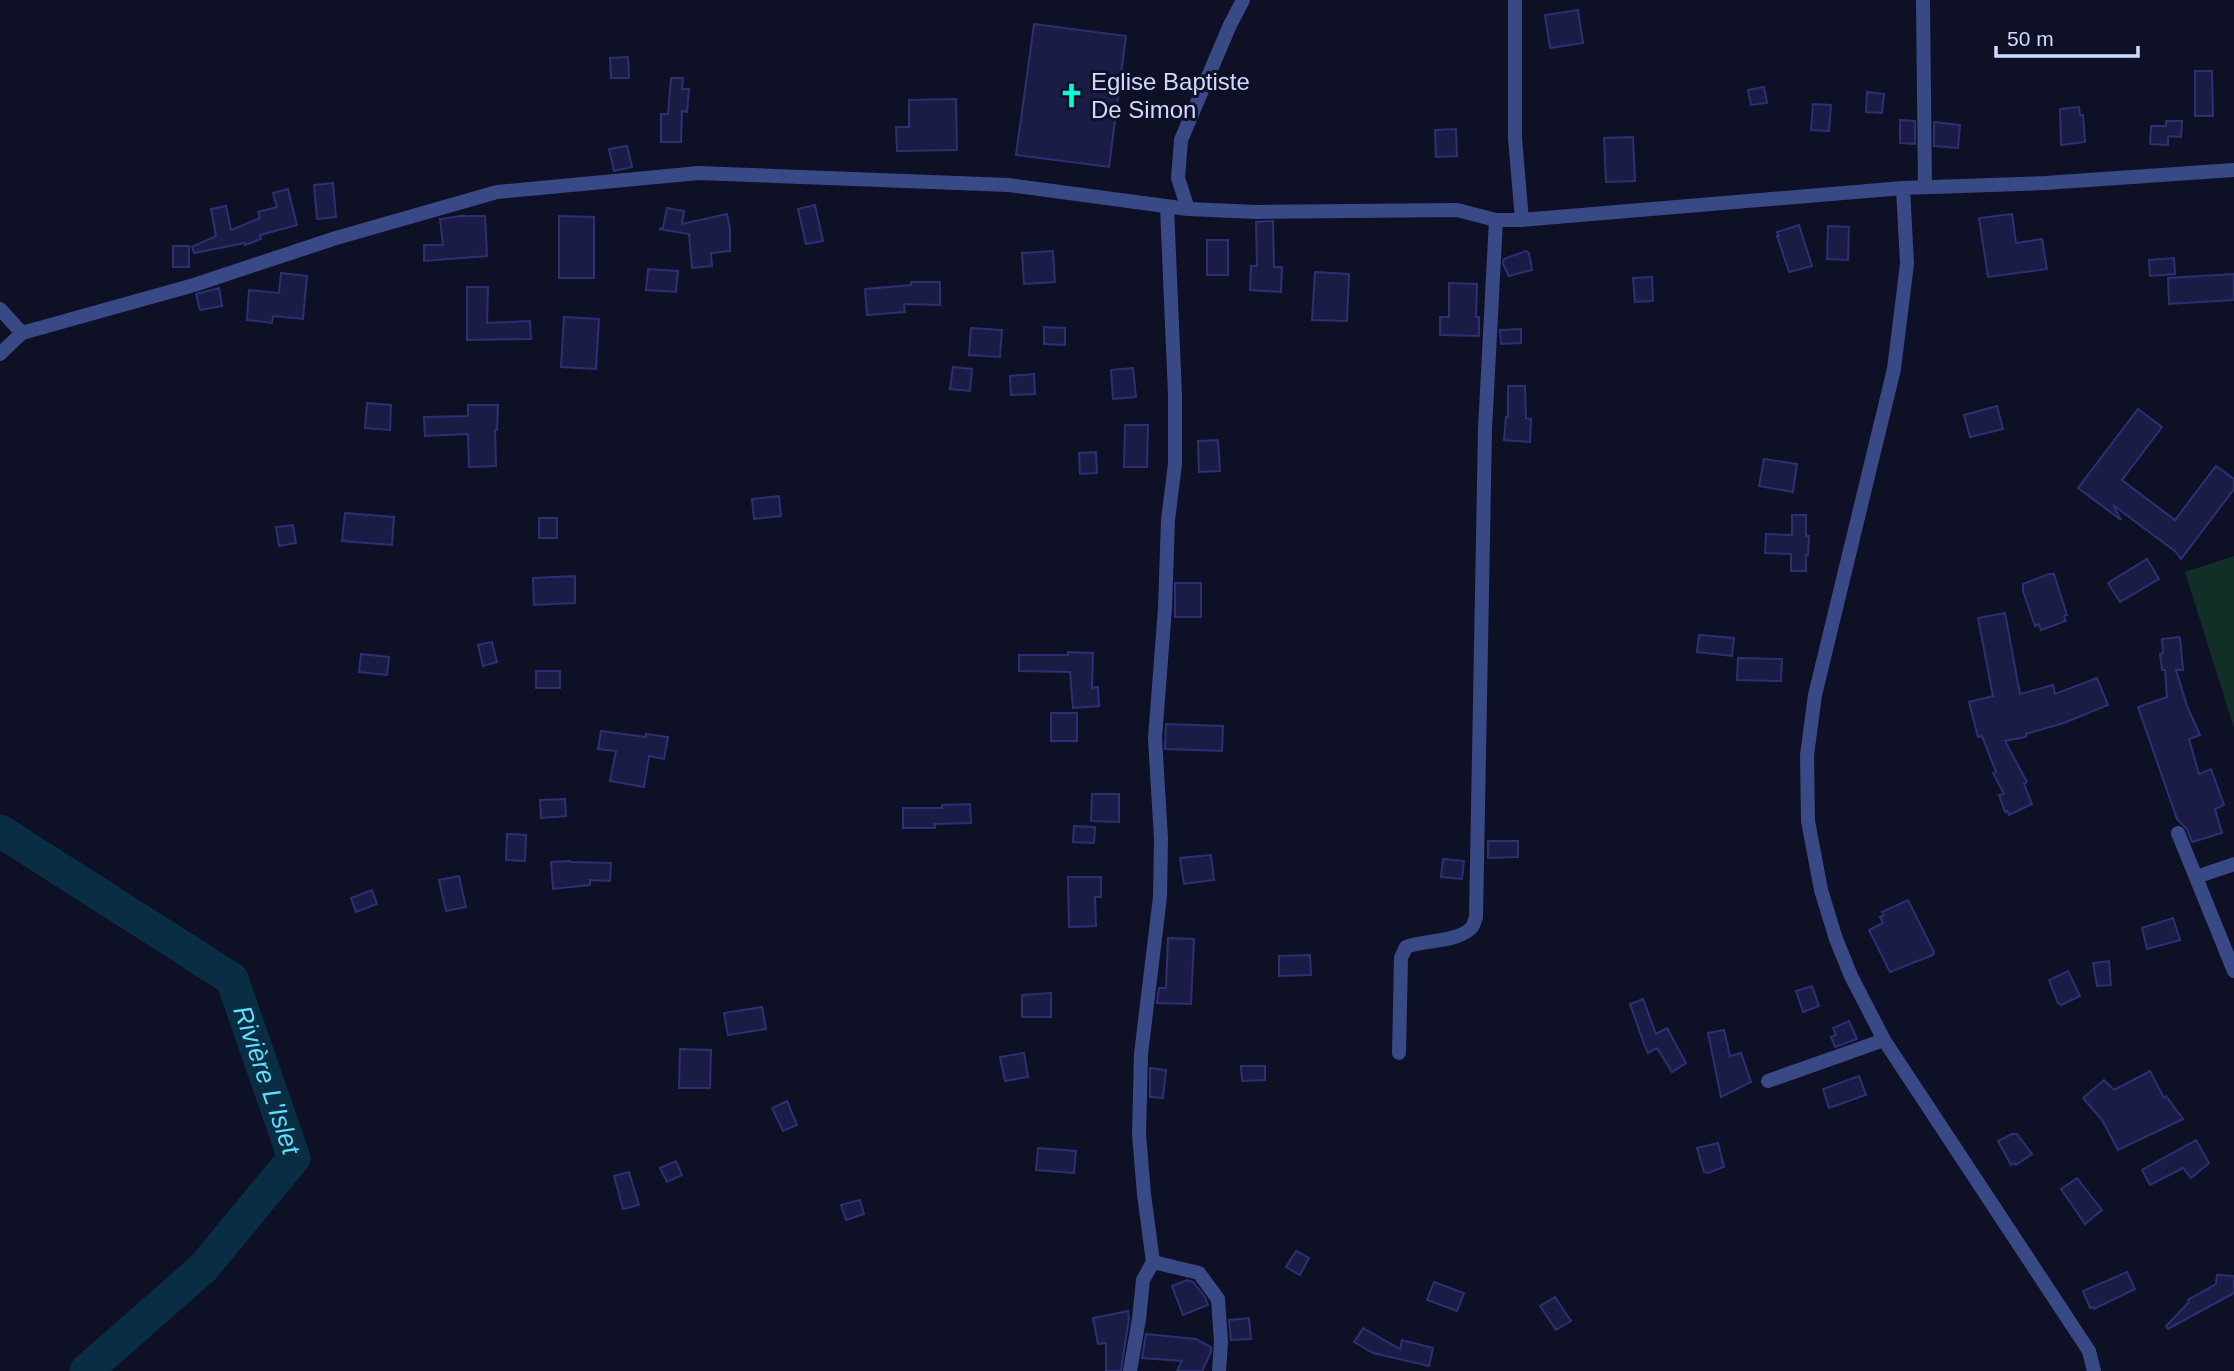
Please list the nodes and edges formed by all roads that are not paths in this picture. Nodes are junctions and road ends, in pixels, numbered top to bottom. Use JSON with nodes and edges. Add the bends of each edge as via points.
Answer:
{"nodes":[{"id":1,"x":1243,"y":0,"type":"edge"},
{"id":2,"x":1515,"y":0,"type":"edge"},
{"id":3,"x":1923,"y":0,"type":"edge"},
{"id":4,"x":2234,"y":170,"type":"edge"},
{"id":5,"x":1925,"y":187,"type":"junction"},
{"id":6,"x":1903,"y":188,"type":"junction"},
{"id":7,"x":1167,"y":207,"type":"junction"},
{"id":8,"x":1188,"y":209,"type":"junction"},
{"id":9,"x":1496,"y":220,"type":"junction"},
{"id":10,"x":1522,"y":220,"type":"junction"},
{"id":11,"x":0,"y":309,"type":"edge"},
{"id":12,"x":22,"y":333,"type":"junction"},
{"id":13,"x":0,"y":354,"type":"edge"},
{"id":14,"x":2178,"y":833,"type":"dead end"},
{"id":15,"x":2234,"y":864,"type":"edge"},
{"id":16,"x":2196,"y":877,"type":"junction"},
{"id":17,"x":2234,"y":971,"type":"edge"},
{"id":18,"x":1884,"y":1040,"type":"junction"},
{"id":19,"x":1399,"y":1053,"type":"dead end"},
{"id":20,"x":1769,"y":1081,"type":"dead end"},
{"id":21,"x":1153,"y":1262,"type":"junction"},
{"id":22,"x":1129,"y":1371,"type":"edge"},
{"id":23,"x":1219,"y":1371,"type":"edge"},
{"id":24,"x":2094,"y":1371,"type":"edge"}],
"edges":[{"from":1,"to":8,"type":"street","via":[[1181,140],[1178,178]]},
{"from":2,"to":10,"type":"street","via":[[1515,138]]},
{"from":3,"to":5,"type":"street"},
{"from":4,"to":5,"type":"street"},
{"from":5,"to":6,"type":"street"},
{"from":6,"to":10,"type":"street"},
{"from":6,"to":18,"type":"street","via":[[1906,264],[1894,369],[1815,695],[1807,755],[1808,821],[1821,890],[1851,976]]},
{"from":7,"to":8,"type":"street"},
{"from":7,"to":12,"type":"street","via":[[1009,185],[699,173],[497,192]]},
{"from":7,"to":21,"type":"street","via":[[1175,464],[1156,738],[1160,897],[1141,1054],[1139,1134]]},
{"from":8,"to":9,"type":"street","via":[[1457,210]]},
{"from":9,"to":10,"type":"street"},
{"from":9,"to":19,"type":"street","via":[[1485,429],[1476,917],[1459,937],[1406,947],[1401,958]]},
{"from":11,"to":12,"type":"street"},
{"from":12,"to":13,"type":"street"},
{"from":14,"to":16,"type":"street"},
{"from":15,"to":16,"type":"street"},
{"from":16,"to":17,"type":"street"},
{"from":18,"to":20,"type":"street"},
{"from":18,"to":24,"type":"street","via":[[2089,1351]]},
{"from":21,"to":22,"type":"street","via":[[1143,1280]]},
{"from":21,"to":23,"type":"street","via":[[1199,1273],[1219,1299]]}]}
